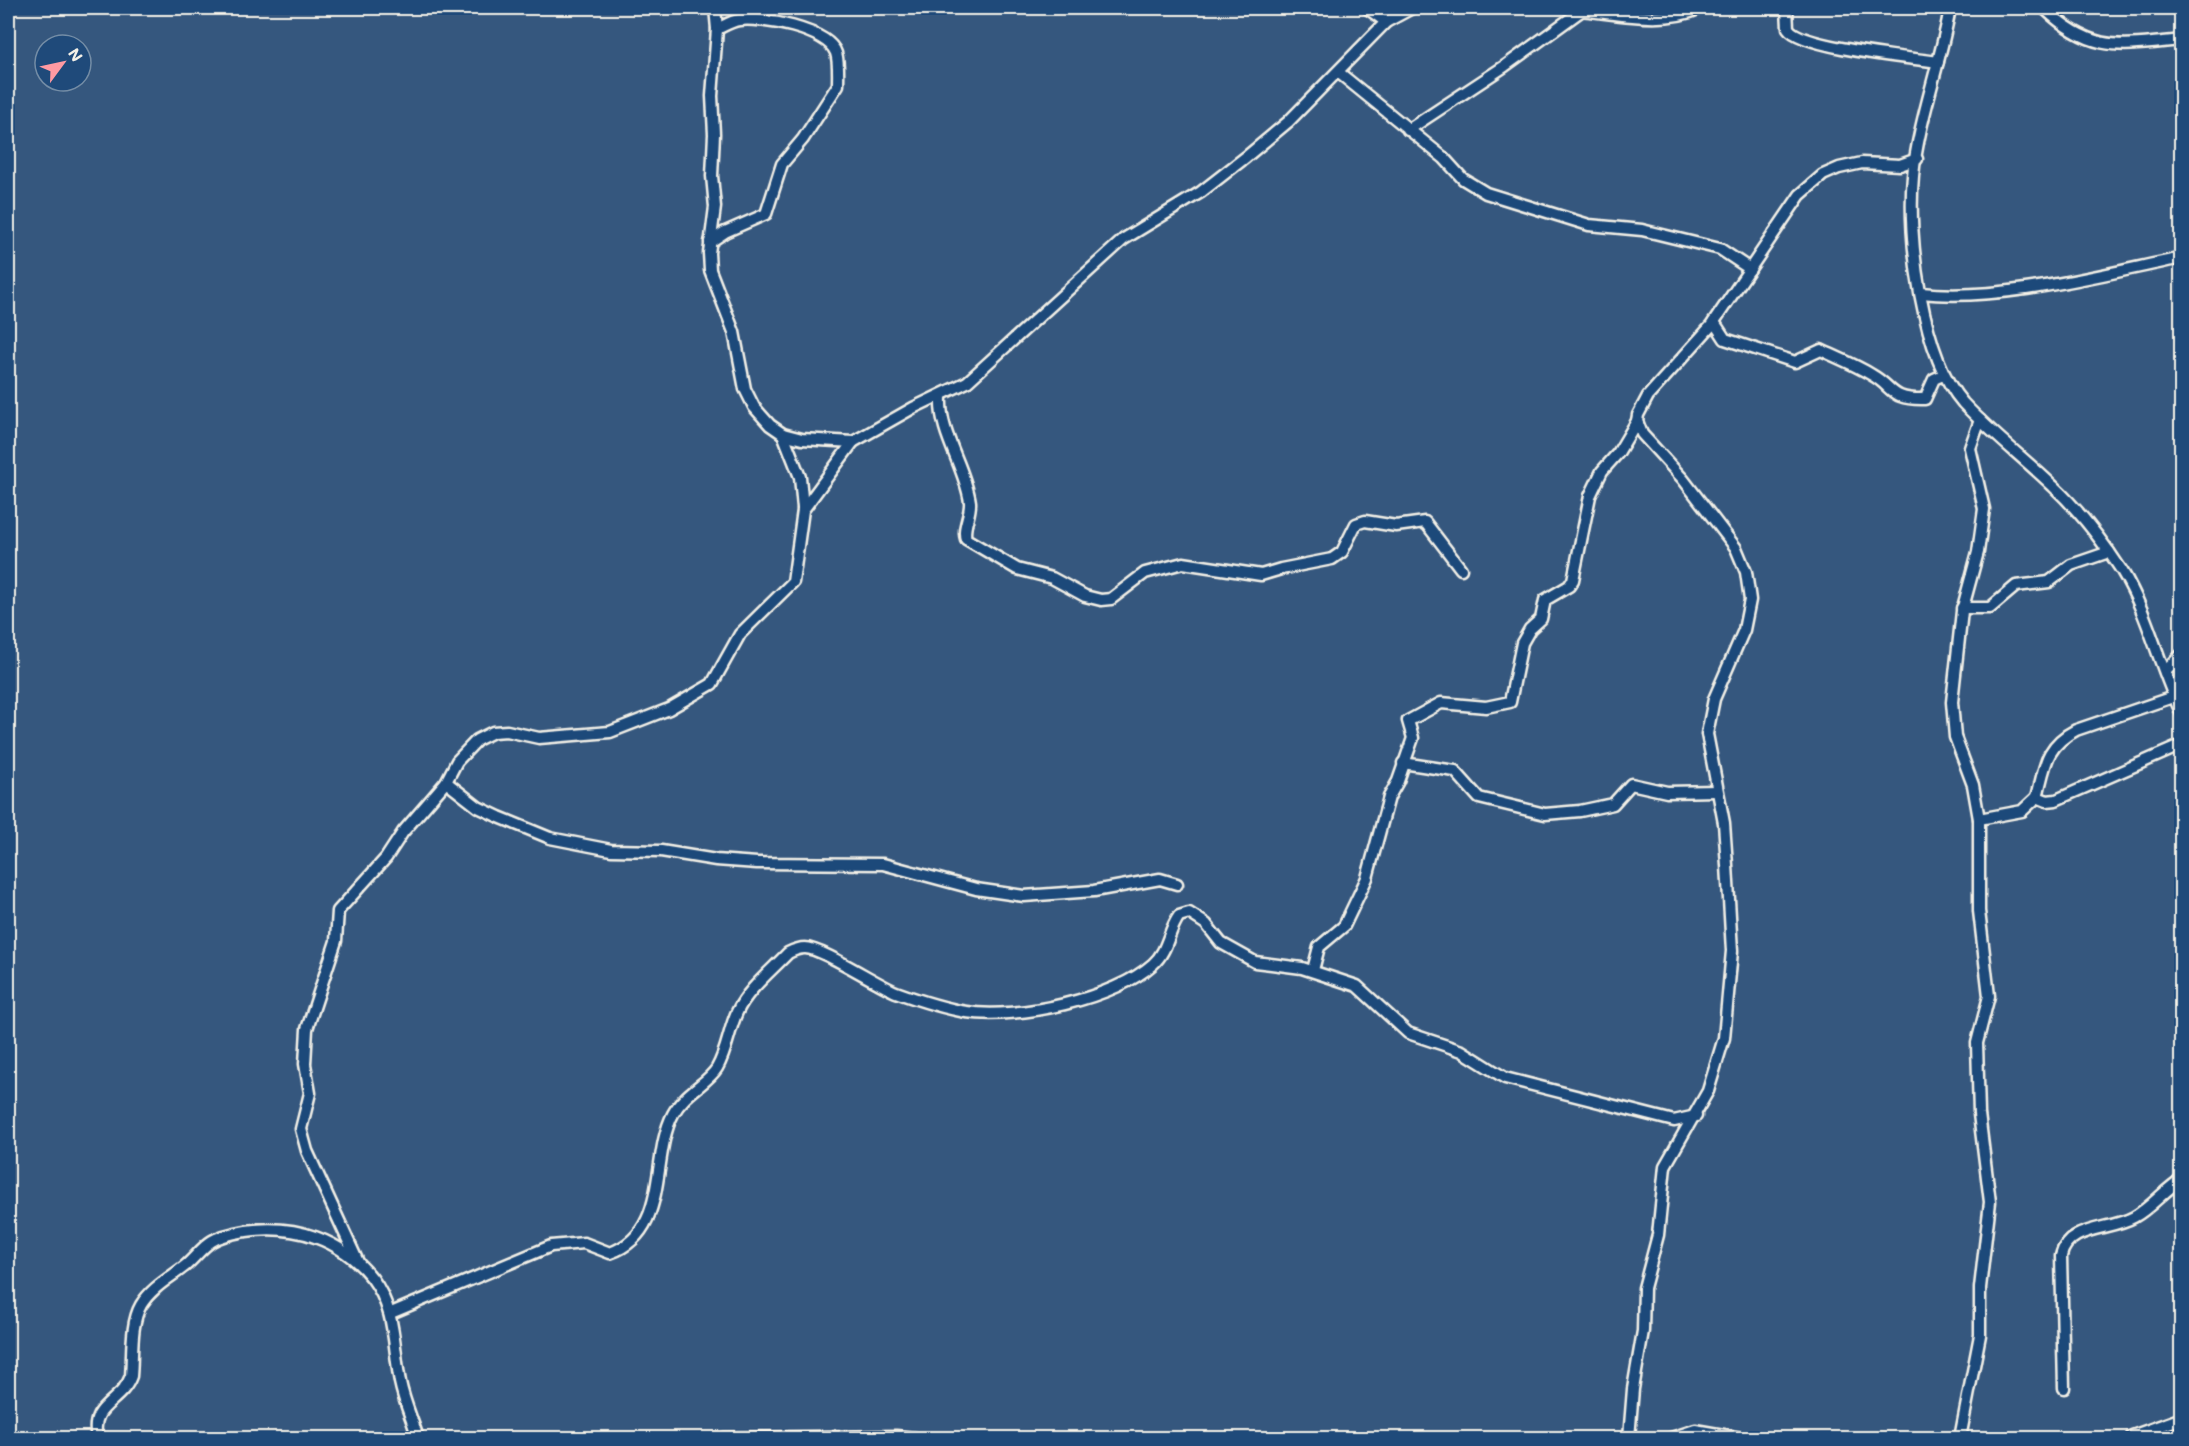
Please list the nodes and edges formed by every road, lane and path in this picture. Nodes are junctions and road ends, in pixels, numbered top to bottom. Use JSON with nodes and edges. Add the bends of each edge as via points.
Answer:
{"nodes":[{"id":1,"x":715,"y":8,"type":"edge"},
{"id":2,"x":1367,"y":8,"type":"edge"},
{"id":3,"x":1412,"y":8,"type":"edge"},
{"id":4,"x":1701,"y":8,"type":"edge"},
{"id":5,"x":1786,"y":8,"type":"edge"},
{"id":6,"x":1950,"y":8,"type":"edge"},
{"id":7,"x":2044,"y":8,"type":"edge"},
{"id":8,"x":1583,"y":9,"type":"edge"},
{"id":9,"x":1386,"y":22,"type":"junction"},
{"id":10,"x":717,"y":29,"type":"junction"},
{"id":11,"x":2181,"y":40,"type":"edge"},
{"id":12,"x":1938,"y":62,"type":"junction"},
{"id":13,"x":1338,"y":72,"type":"junction"},
{"id":14,"x":1408,"y":130,"type":"junction"},
{"id":15,"x":1917,"y":159,"type":"junction"},
{"id":16,"x":710,"y":242,"type":"junction"},
{"id":17,"x":2181,"y":258,"type":"edge"},
{"id":18,"x":1750,"y":269,"type":"junction"},
{"id":19,"x":1921,"y":293,"type":"junction"},
{"id":20,"x":1714,"y":322,"type":"junction"},
{"id":21,"x":1943,"y":375,"type":"junction"},
{"id":22,"x":941,"y":397,"type":"junction"},
{"id":23,"x":1980,"y":420,"type":"junction"},
{"id":24,"x":1637,"y":422,"type":"junction"},
{"id":25,"x":783,"y":434,"type":"junction"},
{"id":26,"x":853,"y":442,"type":"junction"},
{"id":27,"x":803,"y":510,"type":"junction"},
{"id":28,"x":2109,"y":552,"type":"junction"},
{"id":29,"x":1461,"y":569,"type":"dead end"},
{"id":30,"x":1962,"y":608,"type":"junction"},
{"id":31,"x":2181,"y":654,"type":"edge"},
{"id":32,"x":2165,"y":672,"type":"junction"},
{"id":33,"x":2174,"y":697,"type":"junction"},
{"id":34,"x":2181,"y":714,"type":"edge"},
{"id":35,"x":2181,"y":745,"type":"edge"},
{"id":36,"x":1403,"y":763,"type":"junction"},
{"id":37,"x":446,"y":782,"type":"junction"},
{"id":38,"x":1717,"y":791,"type":"junction"},
{"id":39,"x":2037,"y":797,"type":"junction"},
{"id":40,"x":1979,"y":819,"type":"junction"},
{"id":41,"x":1177,"y":884,"type":"dead end"},
{"id":42,"x":1313,"y":970,"type":"junction"},
{"id":43,"x":1696,"y":1116,"type":"junction"},
{"id":44,"x":2180,"y":1180,"type":"edge"},
{"id":45,"x":2181,"y":1197,"type":"edge"},
{"id":46,"x":358,"y":1262,"type":"junction"},
{"id":47,"x":391,"y":1313,"type":"junction"},
{"id":48,"x":2064,"y":1389,"type":"dead end"},
{"id":49,"x":2181,"y":1418,"type":"edge"},
{"id":50,"x":2132,"y":1436,"type":"dead end"},
{"id":51,"x":97,"y":1438,"type":"edge"},
{"id":52,"x":418,"y":1438,"type":"edge"},
{"id":53,"x":724,"y":1438,"type":"edge"},
{"id":54,"x":915,"y":1438,"type":"edge"},
{"id":55,"x":1629,"y":1438,"type":"edge"},
{"id":56,"x":1671,"y":1438,"type":"edge"},
{"id":57,"x":1741,"y":1438,"type":"edge"},
{"id":58,"x":1960,"y":1438,"type":"edge"}],
"edges":[{"from":1,"to":10,"type":"street"},
{"from":2,"to":9,"type":"street"},
{"from":3,"to":9,"type":"street"},
{"from":4,"to":8,"type":"street","via":[[1680,16],[1649,17]]},
{"from":5,"to":12,"type":"street","via":[[1788,28],[1798,37],[1836,47]]},
{"from":6,"to":12,"type":"street"},
{"from":7,"to":11,"type":"street","via":[[2075,34],[2091,41],[2124,45]]},
{"from":8,"to":14,"type":"street","via":[[1496,73]]},
{"from":9,"to":13,"type":"street"},
{"from":10,"to":16,"type":"street","via":[[712,96],[715,222]]},
{"from":10,"to":16,"type":"street","via":[[746,20],[788,25],[822,37],[836,52],[838,85],[782,164],[766,214]]},
{"from":12,"to":15,"type":"street"},
{"from":13,"to":14,"type":"street"},
{"from":13,"to":22,"type":"street","via":[[1246,157],[1201,192],[1124,239],[997,357]]},
{"from":14,"to":18,"type":"street","via":[[1471,185],[1499,198],[1589,225],[1642,230],[1720,249]]},
{"from":15,"to":18,"type":"street","via":[[1900,165],[1852,165],[1822,175],[1792,204]]},
{"from":15,"to":19,"type":"street","via":[[1913,208]]},
{"from":16,"to":25,"type":"street","via":[[710,270],[735,332],[746,389],[754,407]]},
{"from":17,"to":19,"type":"street","via":[[2041,286]]},
{"from":18,"to":20,"type":"street"},
{"from":19,"to":21,"type":"street"},
{"from":20,"to":21,"type":"street","via":[[1725,339],[1792,362],[1821,350],[1874,375],[1900,396],[1925,399],[1934,379]]},
{"from":20,"to":24,"type":"street","via":[[1648,396]]},
{"from":21,"to":23,"type":"street"},
{"from":22,"to":26,"type":"street"},
{"from":22,"to":29,"type":"street","via":[[940,414],[970,501],[966,539],[1017,569],[1052,579],[1085,596],[1111,599],[1145,573],[1183,562],[1261,576],[1332,559],[1342,552],[1356,524],[1365,520],[1396,526],[1425,522]]},
{"from":23,"to":28,"type":"street","via":[[2062,494]]},
{"from":23,"to":30,"type":"street","via":[[1970,448],[1984,509],[1978,552]]},
{"from":24,"to":36,"type":"street","via":[[1602,471],[1590,496],[1573,580],[1545,600],[1541,619],[1526,634],[1510,702],[1486,707],[1440,703],[1416,714],[1408,722],[1413,736]]},
{"from":24,"to":38,"type":"street","via":[[1642,434],[1683,479],[1736,548],[1749,585],[1748,617],[1709,714],[1707,734]]},
{"from":25,"to":26,"type":"street"},
{"from":25,"to":27,"type":"street","via":[[800,477]]},
{"from":26,"to":27,"type":"street"},
{"from":27,"to":37,"type":"street","via":[[793,582],[740,634],[720,673],[705,691],[610,732],[540,738],[493,732],[463,753]]},
{"from":28,"to":30,"type":"street","via":[[2071,564],[2049,582],[2016,586],[1990,608]]},
{"from":28,"to":32,"type":"street","via":[[2141,609]]},
{"from":30,"to":40,"type":"street","via":[[1953,714],[1955,736]]},
{"from":31,"to":32,"type":"street"},
{"from":32,"to":33,"type":"street"},
{"from":33,"to":34,"type":"street"},
{"from":33,"to":39,"type":"street","via":[[2063,737],[2051,749]]},
{"from":35,"to":39,"type":"street","via":[[2056,800]]},
{"from":36,"to":38,"type":"street","via":[[1455,771],[1479,798],[1545,814],[1580,812],[1613,804],[1631,784],[1667,792]]},
{"from":36,"to":42,"type":"street","via":[[1389,796],[1367,878],[1344,926],[1319,946]]},
{"from":37,"to":41,"type":"street","via":[[478,807],[499,817],[550,838],[611,850],[661,851],[757,863],[883,864],[976,889],[1024,896],[1094,891],[1160,879]]},
{"from":37,"to":46,"type":"street","via":[[338,911],[336,941],[307,1029],[305,1064],[310,1093],[302,1137]]},
{"from":38,"to":43,"type":"street","via":[[1724,823],[1732,951],[1722,1047]]},
{"from":39,"to":40,"type":"street","via":[[2022,811]]},
{"from":40,"to":58,"type":"street","via":[[1979,911],[1989,996],[1977,1043],[1978,1114],[1990,1202],[1980,1288],[1980,1335]]},
{"from":42,"to":43,"type":"street","via":[[1357,986],[1408,1033],[1462,1051],[1505,1078],[1667,1120]]},
{"from":42,"to":47,"type":"street","via":[[1255,962],[1221,943],[1197,917],[1184,914],[1174,923],[1160,956],[1119,985],[1092,996],[1034,1008],[968,1012],[895,992],[813,949],[795,949],[748,995],[715,1071],[688,1093],[673,1113],[664,1135],[652,1209],[632,1240],[610,1253],[584,1243],[535,1251]]},
{"from":43,"to":55,"type":"street","via":[[1665,1166],[1658,1235],[1644,1288],[1643,1331]]},
{"from":44,"to":45,"type":"street"},
{"from":44,"to":48,"type":"street","via":[[2137,1215],[2074,1235],[2065,1242],[2061,1256]]},
{"from":46,"to":47,"type":"street"},
{"from":46,"to":51,"type":"street","via":[[309,1233],[282,1228],[232,1233],[210,1241],[188,1264],[158,1285],[141,1306],[135,1323],[131,1376],[124,1392],[98,1415]]},
{"from":47,"to":52,"type":"street","via":[[402,1389]]},
{"from":49,"to":50,"type":"street"},
{"from":53,"to":54,"type":"street"},
{"from":56,"to":57,"type":"street","via":[[1695,1430]]}]}
